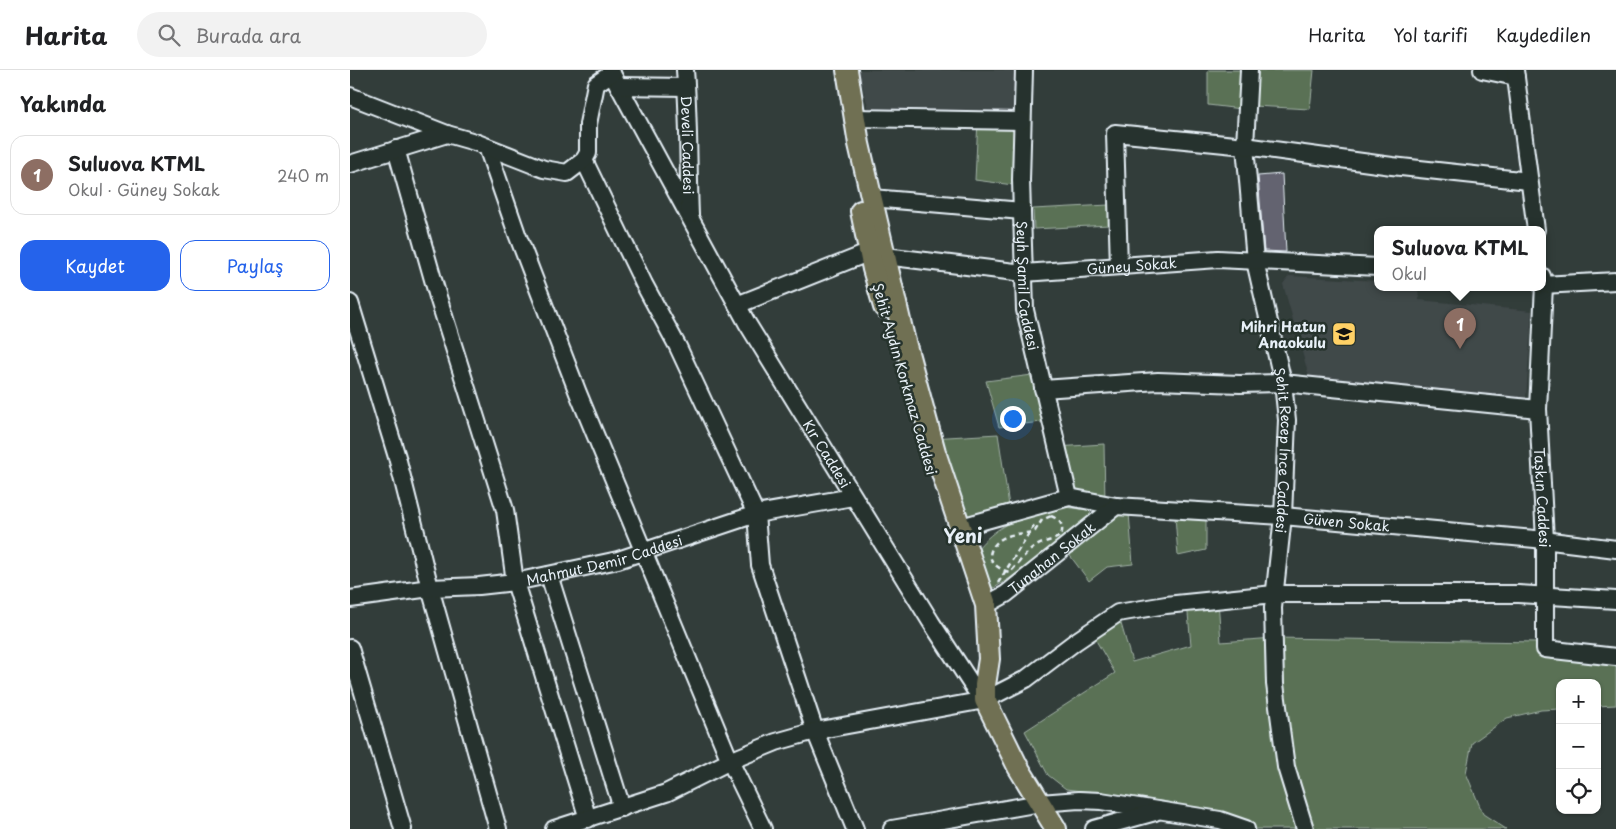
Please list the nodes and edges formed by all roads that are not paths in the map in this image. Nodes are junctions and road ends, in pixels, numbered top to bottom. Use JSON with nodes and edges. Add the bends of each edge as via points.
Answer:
{"nodes":[{"id":1,"x":685,"y":70,"type":"edge"},
{"id":2,"x":833,"y":70,"type":"edge"},
{"id":3,"x":847,"y":70,"type":"edge"},
{"id":4,"x":1024,"y":70,"type":"edge"},
{"id":5,"x":1249,"y":70,"type":"edge"},
{"id":6,"x":1482,"y":70,"type":"edge"},
{"id":7,"x":1516,"y":73,"type":"edge"},
{"id":8,"x":611,"y":75,"type":"edge"},
{"id":9,"x":686,"y":87,"type":"junction"},
{"id":10,"x":350,"y":96,"type":"edge"},
{"id":11,"x":855,"y":118,"type":"junction"},
{"id":12,"x":1022,"y":121,"type":"junction"},
{"id":13,"x":447,"y":134,"type":"junction"},
{"id":14,"x":1246,"y":146,"type":"junction"},
{"id":15,"x":487,"y":147,"type":"junction"},
{"id":16,"x":396,"y":149,"type":"junction"},
{"id":17,"x":584,"y":160,"type":"junction"},
{"id":18,"x":350,"y":164,"type":"edge"},
{"id":19,"x":1529,"y":181,"type":"junction"},
{"id":20,"x":872,"y":198,"type":"junction"},
{"id":21,"x":1022,"y":211,"type":"junction"},
{"id":22,"x":690,"y":221,"type":"junction"},
{"id":23,"x":1535,"y":226,"type":"edge"},
{"id":24,"x":878,"y":254,"type":"junction"},
{"id":25,"x":1255,"y":261,"type":"junction"},
{"id":26,"x":1119,"y":266,"type":"junction"},
{"id":27,"x":1374,"y":267,"type":"edge"},
{"id":28,"x":1024,"y":272,"type":"junction"},
{"id":29,"x":1616,"y":281,"type":"edge"},
{"id":30,"x":1546,"y":282,"type":"edge"},
{"id":31,"x":1543,"y":291,"type":"edge"},
{"id":32,"x":350,"y":304,"type":"edge"},
{"id":33,"x":737,"y":305,"type":"junction"},
{"id":34,"x":1283,"y":383,"type":"junction"},
{"id":35,"x":1043,"y":389,"type":"junction"},
{"id":36,"x":1538,"y":409,"type":"junction"},
{"id":37,"x":853,"y":497,"type":"junction"},
{"id":38,"x":1069,"y":497,"type":"junction"},
{"id":39,"x":1116,"y":506,"type":"junction"},
{"id":40,"x":756,"y":514,"type":"junction"},
{"id":41,"x":1283,"y":516,"type":"junction"},
{"id":42,"x":961,"y":527,"type":"junction"},
{"id":43,"x":1545,"y":540,"type":"junction"},
{"id":44,"x":1616,"y":549,"type":"edge"},
{"id":45,"x":644,"y":552,"type":"junction"},
{"id":46,"x":549,"y":575,"type":"junction"},
{"id":47,"x":515,"y":582,"type":"junction"},
{"id":48,"x":430,"y":588,"type":"junction"},
{"id":49,"x":1274,"y":594,"type":"junction"},
{"id":50,"x":1545,"y":595,"type":"junction"},
{"id":51,"x":350,"y":599,"type":"edge"},
{"id":52,"x":994,"y":600,"type":"junction"},
{"id":53,"x":1616,"y":600,"type":"edge"},
{"id":54,"x":350,"y":648,"type":"edge"},
{"id":55,"x":1616,"y":657,"type":"edge"},
{"id":56,"x":985,"y":692,"type":"junction"},
{"id":57,"x":815,"y":732,"type":"junction"},
{"id":58,"x":730,"y":760,"type":"junction"},
{"id":59,"x":1040,"y":803,"type":"junction"},
{"id":60,"x":622,"y":808,"type":"junction"},
{"id":61,"x":1159,"y":811,"type":"junction"},
{"id":62,"x":588,"y":819,"type":"junction"},
{"id":63,"x":403,"y":829,"type":"edge"},
{"id":64,"x":498,"y":829,"type":"edge"},
{"id":65,"x":554,"y":829,"type":"edge"},
{"id":66,"x":763,"y":829,"type":"edge"},
{"id":67,"x":855,"y":829,"type":"edge"},
{"id":68,"x":892,"y":829,"type":"edge"},
{"id":69,"x":1056,"y":829,"type":"edge"},
{"id":70,"x":1094,"y":829,"type":"edge"},
{"id":71,"x":1246,"y":829,"type":"edge"},
{"id":72,"x":1305,"y":829,"type":"edge"}],
"edges":[{"from":1,"to":9,"type":"street","name":"Develi Caddesi"},
{"from":2,"to":24,"type":"main road","name":"Şehit Aydın Korkmaz Caddesi"},
{"from":3,"to":11,"type":"main road","name":"Şehit Aydın Korkmaz Caddesi"},
{"from":4,"to":12,"type":"street","name":"Şeyh Şamil Caddesi"},
{"from":5,"to":14,"type":"street","name":"Şehit Recep İnce Caddesi"},
{"from":6,"to":7,"type":"street"},
{"from":7,"to":19,"type":"street"},
{"from":8,"to":9,"type":"street"},
{"from":8,"to":17,"type":"street","via":[[596,84],[588,124],[588,154]]},
{"from":8,"to":22,"type":"street","name":"Kır Caddesi"},
{"from":9,"to":22,"type":"street","name":"Develi Caddesi"},
{"from":10,"to":13,"type":"street"},
{"from":11,"to":12,"type":"street"},
{"from":11,"to":20,"type":"main road","name":"Şehit Aydın Korkmaz Caddesi"},
{"from":12,"to":21,"type":"street","name":"Şeyh Şamil Caddesi"},
{"from":13,"to":15,"type":"street"},
{"from":13,"to":16,"type":"street"},
{"from":14,"to":19,"type":"street"},
{"from":14,"to":25,"type":"street","name":"Şehit Recep İnce Caddesi"},
{"from":14,"to":26,"type":"street","via":[[1116,133]]},
{"from":15,"to":17,"type":"street","via":[[544,169],[567,172]]},
{"from":15,"to":45,"type":"street","via":[[574,383]]},
{"from":16,"to":18,"type":"street"},
{"from":16,"to":47,"type":"street","via":[[438,297],[505,510]]},
{"from":17,"to":40,"type":"street","via":[[678,347]]},
{"from":19,"to":23,"type":"street"},
{"from":20,"to":21,"type":"street"},
{"from":20,"to":24,"type":"main road","name":"Şehit Aydın Korkmaz Caddesi"},
{"from":21,"to":28,"type":"street","name":"Şeyh Şamil Caddesi"},
{"from":22,"to":33,"type":"street","name":"Kır Caddesi"},
{"from":24,"to":28,"type":"street","name":"Güney Sokak"},
{"from":24,"to":33,"type":"street"},
{"from":24,"to":42,"type":"main road","name":"Şehit Aydın Korkmaz Caddesi","via":[[935,452]]},
{"from":24,"to":56,"type":"main road","name":"Şehit Aydın Korkmaz Caddesi","via":[[916,429],[968,589]]},
{"from":25,"to":26,"type":"street","name":"Güney Sokak","via":[[1218,259]]},
{"from":25,"to":27,"type":"street","name":"Güney Sokak"},
{"from":25,"to":34,"type":"street","name":"Şehit Recep İnce Caddesi"},
{"from":26,"to":28,"type":"street","name":"Güney Sokak"},
{"from":28,"to":35,"type":"street","name":"Şeyh Şamil Caddesi","via":[[1025,310]]},
{"from":29,"to":30,"type":"street"},
{"from":31,"to":36,"type":"street","name":"Taşkın Caddesi"},
{"from":32,"to":48,"type":"street","via":[[397,457]]},
{"from":33,"to":37,"type":"street","name":"Kır Caddesi"},
{"from":34,"to":35,"type":"street","via":[[1158,381]]},
{"from":34,"to":36,"type":"street"},
{"from":34,"to":41,"type":"street","name":"Şehit Recep İnce Caddesi","via":[[1287,420]]},
{"from":35,"to":38,"type":"street","name":"Şeyh Şamil Caddesi"},
{"from":36,"to":43,"type":"street","name":"Taşkın Caddesi"},
{"from":37,"to":40,"type":"street","name":"Mahmut Demir Caddesi"},
{"from":37,"to":56,"type":"street","name":"Kır Caddesi","via":[[974,688]]},
{"from":38,"to":39,"type":"street","name":"Güven Sokak"},
{"from":38,"to":42,"type":"street","name":"Güven Sokak"},
{"from":39,"to":41,"type":"street","name":"Güven Sokak"},
{"from":39,"to":52,"type":"street","name":"Tunahan Sokak"},
{"from":40,"to":45,"type":"street","name":"Mahmut Demir Caddesi"},
{"from":40,"to":57,"type":"street","via":[[760,566]]},
{"from":41,"to":43,"type":"street","name":"Güven Sokak"},
{"from":41,"to":49,"type":"street","name":"Şehit Recep İnce Caddesi"},
{"from":42,"to":52,"type":"main road","name":"Şehit Aydın Korkmaz Caddesi"},
{"from":43,"to":44,"type":"street","name":"Güven Sokak"},
{"from":43,"to":50,"type":"street","name":"Taşkın Caddesi"},
{"from":45,"to":46,"type":"street","name":"Mahmut Demir Caddesi"},
{"from":45,"to":58,"type":"street"},
{"from":46,"to":47,"type":"street","name":"Mahmut Demir Caddesi"},
{"from":46,"to":60,"type":"street"},
{"from":47,"to":48,"type":"street","name":"Mahmut Demir Caddesi"},
{"from":47,"to":62,"type":"street"},
{"from":48,"to":51,"type":"street","name":"Mahmut Demir Caddesi"},
{"from":48,"to":64,"type":"street"},
{"from":49,"to":50,"type":"street"},
{"from":49,"to":56,"type":"street","via":[[1118,613],[1026,679]]},
{"from":49,"to":72,"type":"street","name":"Şehit Recep İnce Caddesi","via":[[1276,693],[1286,767]]},
{"from":50,"to":53,"type":"street"},
{"from":50,"to":55,"type":"street","name":"Taşkın Caddesi","via":[[1545,649]]},
{"from":52,"to":56,"type":"main road","name":"Şehit Aydın Korkmaz Caddesi"},
{"from":54,"to":63,"type":"street"},
{"from":56,"to":57,"type":"street"},
{"from":56,"to":59,"type":"main road","name":"Kır Caddesi","via":[[1018,767]]},
{"from":57,"to":58,"type":"street","via":[[776,742]]},
{"from":57,"to":67,"type":"street"},
{"from":58,"to":60,"type":"street","via":[[666,793]]},
{"from":58,"to":66,"type":"street"},
{"from":59,"to":61,"type":"street","via":[[1100,801]]},
{"from":59,"to":68,"type":"street"},
{"from":59,"to":69,"type":"main road","name":"Kır Caddesi"},
{"from":60,"to":62,"type":"street"},
{"from":61,"to":70,"type":"street"},
{"from":61,"to":71,"type":"street","via":[[1220,820]]},
{"from":62,"to":65,"type":"street"}]}
